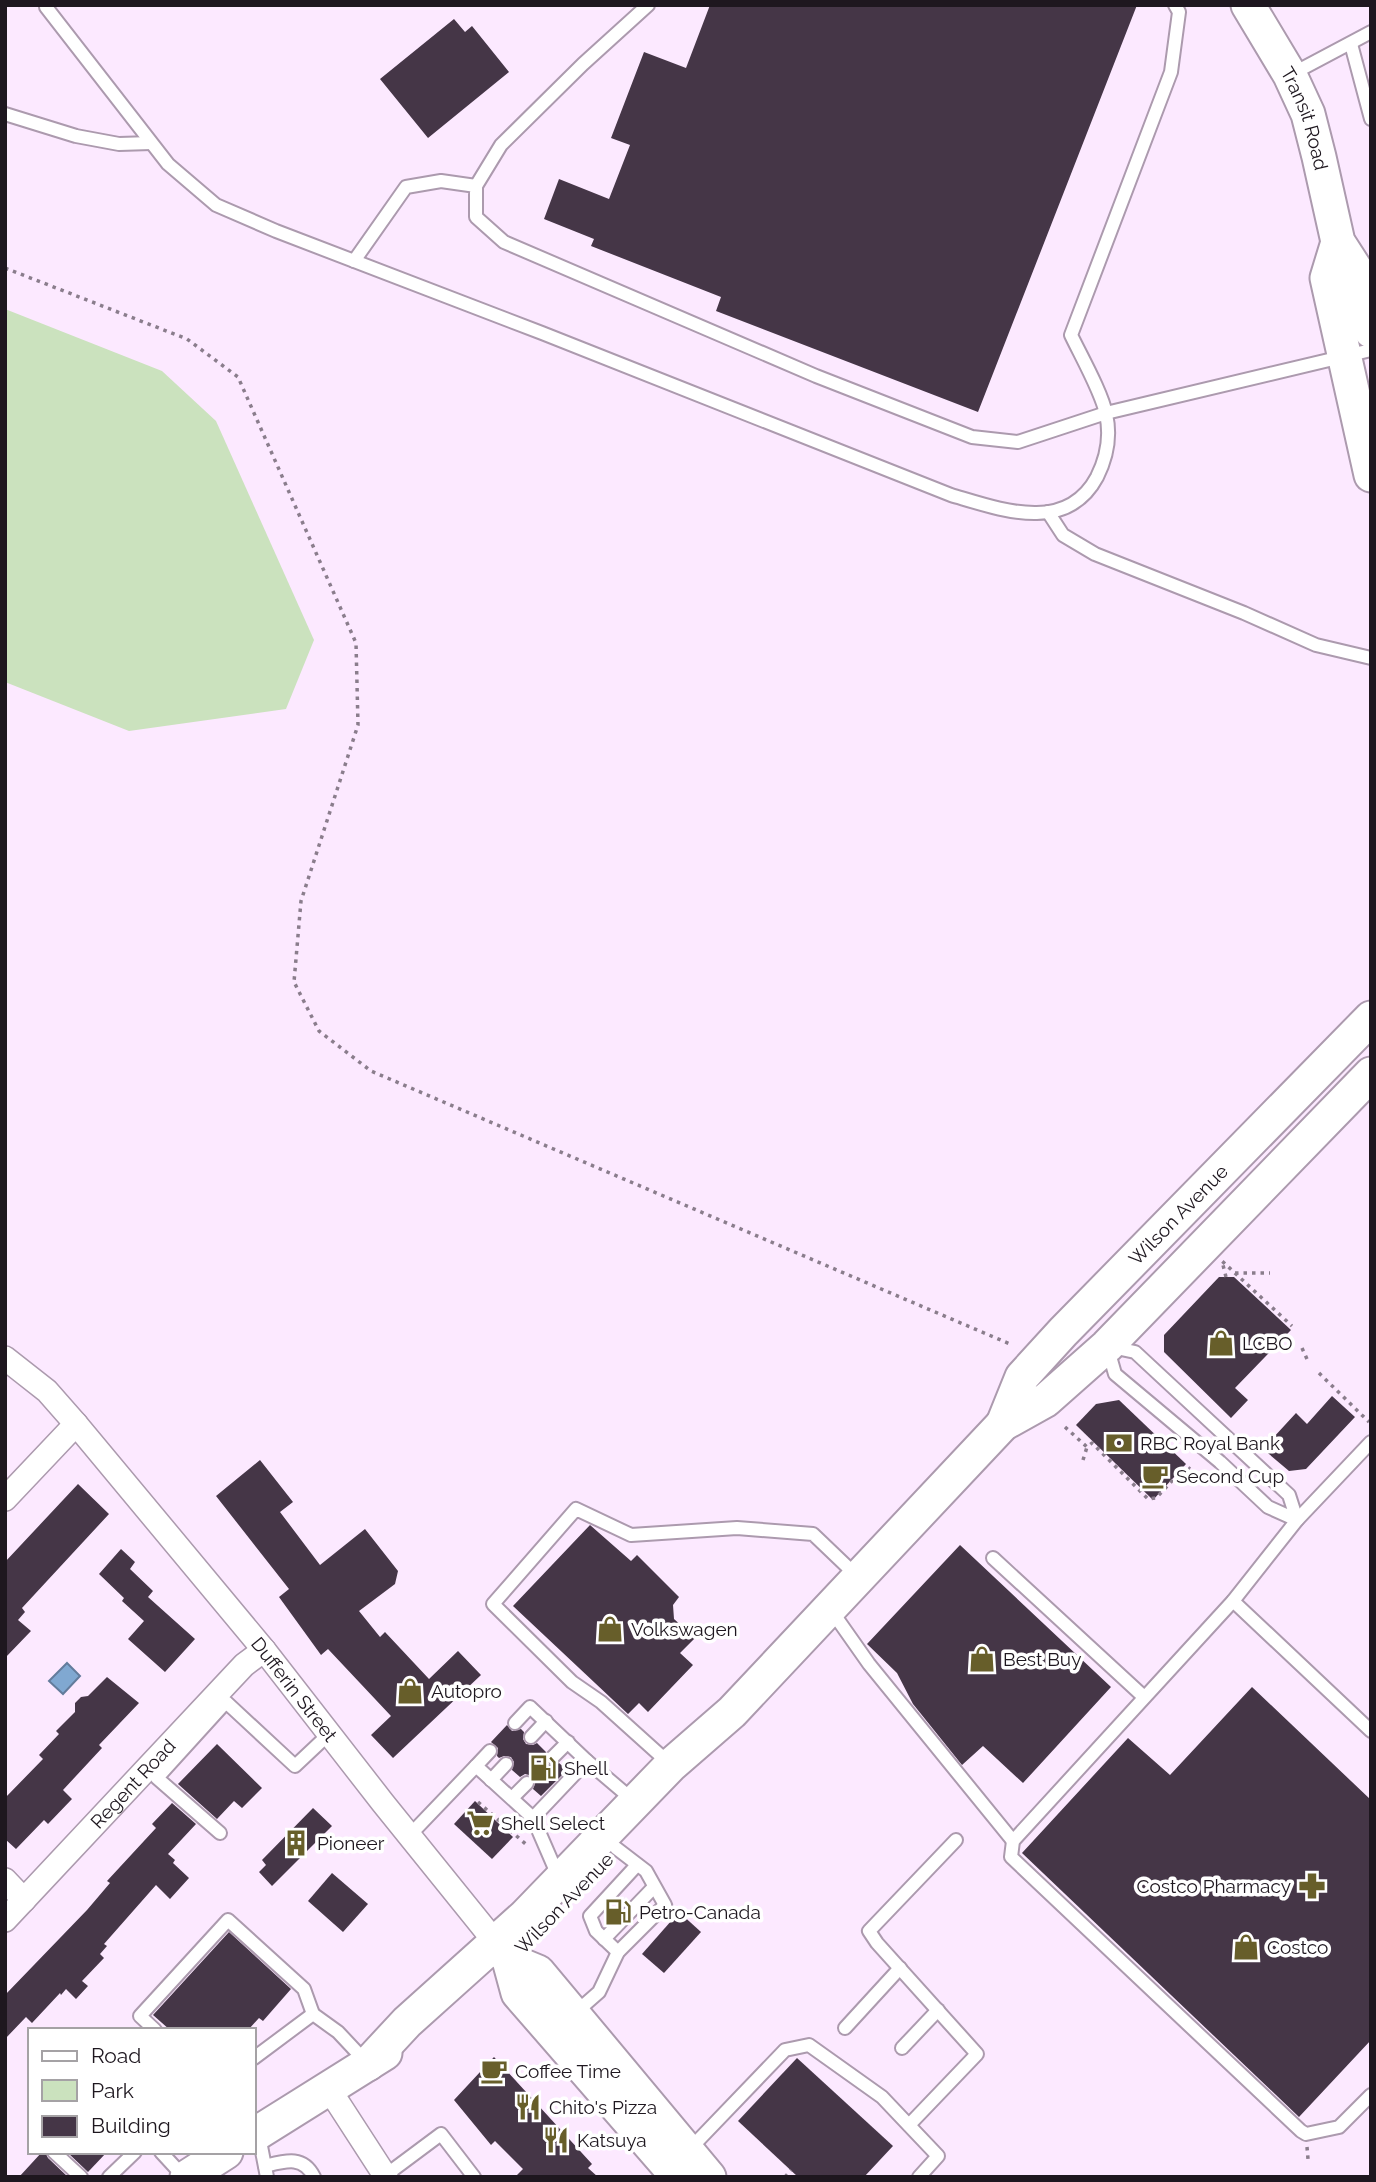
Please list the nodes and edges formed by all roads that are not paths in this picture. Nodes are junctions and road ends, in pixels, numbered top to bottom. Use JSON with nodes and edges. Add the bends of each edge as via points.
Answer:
{"nodes":[{"id":1,"x":648,"y":5,"type":"edge"},
{"id":2,"x":1175,"y":5,"type":"edge"},
{"id":3,"x":1248,"y":5,"type":"edge"},
{"id":4,"x":46,"y":7,"type":"dead end"},
{"id":5,"x":1371,"y":32,"type":"edge"},
{"id":6,"x":1351,"y":44,"type":"junction"},
{"id":7,"x":1290,"y":75,"type":"junction"},
{"id":8,"x":5,"y":114,"type":"edge"},
{"id":9,"x":1371,"y":119,"type":"edge"},
{"id":10,"x":151,"y":143,"type":"junction"},
{"id":11,"x":476,"y":186,"type":"junction"},
{"id":12,"x":1338,"y":242,"type":"junction"},
{"id":13,"x":354,"y":261,"type":"junction"},
{"id":14,"x":1371,"y":331,"type":"edge"},
{"id":15,"x":1358,"y":353,"type":"edge"},
{"id":16,"x":1106,"y":413,"type":"junction"},
{"id":17,"x":1371,"y":475,"type":"edge"},
{"id":18,"x":1048,"y":512,"type":"junction"},
{"id":19,"x":1371,"y":658,"type":"edge"},
{"id":20,"x":1371,"y":1018,"type":"edge"},
{"id":21,"x":1371,"y":1074,"type":"edge"},
{"id":22,"x":1077,"y":1318,"type":"junction"},
{"id":23,"x":1107,"y":1346,"type":"junction"},
{"id":24,"x":5,"y":1358,"type":"edge"},
{"id":25,"x":76,"y":1424,"type":"junction"},
{"id":26,"x":1003,"y":1424,"type":"junction"},
{"id":27,"x":1370,"y":1446,"type":"edge"},
{"id":28,"x":5,"y":1499,"type":"edge"},
{"id":29,"x":1297,"y":1520,"type":"junction"},
{"id":30,"x":993,"y":1558,"type":"dead end"},
{"id":31,"x":859,"y":1578,"type":"junction"},
{"id":32,"x":1233,"y":1601,"type":"junction"},
{"id":33,"x":830,"y":1608,"type":"junction"},
{"id":34,"x":264,"y":1650,"type":"junction"},
{"id":35,"x":1144,"y":1698,"type":"junction"},
{"id":36,"x":732,"y":1712,"type":"junction"},
{"id":37,"x":546,"y":1721,"type":"junction"},
{"id":38,"x":200,"y":1722,"type":"junction"},
{"id":39,"x":515,"y":1723,"type":"dead end"},
{"id":40,"x":1371,"y":1731,"type":"edge"},
{"id":41,"x":329,"y":1734,"type":"junction"},
{"id":42,"x":531,"y":1737,"type":"dead end"},
{"id":43,"x":568,"y":1742,"type":"junction"},
{"id":44,"x":490,"y":1751,"type":"dead end"},
{"id":45,"x":553,"y":1758,"type":"dead end"},
{"id":46,"x":587,"y":1761,"type":"junction"},
{"id":47,"x":506,"y":1764,"type":"dead end"},
{"id":48,"x":671,"y":1765,"type":"junction"},
{"id":49,"x":476,"y":1766,"type":"junction"},
{"id":50,"x":152,"y":1774,"type":"junction"},
{"id":51,"x":491,"y":1780,"type":"junction"},
{"id":52,"x":527,"y":1783,"type":"dead end"},
{"id":53,"x":512,"y":1798,"type":"junction"},
{"id":54,"x":634,"y":1802,"type":"junction"},
{"id":55,"x":533,"y":1818,"type":"junction"},
{"id":56,"x":220,"y":1833,"type":"dead end"},
{"id":57,"x":409,"y":1836,"type":"junction"},
{"id":58,"x":956,"y":1840,"type":"dead end"},
{"id":59,"x":1013,"y":1840,"type":"junction"},
{"id":60,"x":627,"y":1856,"type":"junction"},
{"id":61,"x":560,"y":1879,"type":"junction"},
{"id":62,"x":5,"y":1880,"type":"edge"},
{"id":63,"x":654,"y":1887,"type":"junction"},
{"id":64,"x":24,"y":1900,"type":"junction"},
{"id":65,"x":5,"y":1920,"type":"edge"},
{"id":66,"x":604,"y":1939,"type":"junction"},
{"id":67,"x":503,"y":1951,"type":"junction"},
{"id":68,"x":618,"y":1952,"type":"junction"},
{"id":69,"x":900,"y":1968,"type":"junction"},
{"id":70,"x":938,"y":2010,"type":"junction"},
{"id":71,"x":313,"y":2014,"type":"junction"},
{"id":72,"x":573,"y":2014,"type":"junction"},
{"id":73,"x":153,"y":2028,"type":"edge"},
{"id":74,"x":845,"y":2028,"type":"dead end"},
{"id":75,"x":902,"y":2048,"type":"dead end"},
{"id":76,"x":256,"y":2057,"type":"edge"},
{"id":77,"x":368,"y":2064,"type":"junction"},
{"id":78,"x":329,"y":2090,"type":"junction"},
{"id":79,"x":1371,"y":2095,"type":"edge"},
{"id":80,"x":909,"y":2125,"type":"junction"},
{"id":81,"x":256,"y":2131,"type":"edge"},
{"id":82,"x":256,"y":2136,"type":"edge"},
{"id":83,"x":56,"y":2154,"type":"edge"},
{"id":84,"x":133,"y":2154,"type":"edge"},
{"id":85,"x":167,"y":2154,"type":"edge"},
{"id":86,"x":682,"y":2164,"type":"edge"},
{"id":87,"x":206,"y":2167,"type":"edge"},
{"id":88,"x":266,"y":2172,"type":"edge"},
{"id":89,"x":112,"y":2176,"type":"edge"},
{"id":90,"x":386,"y":2176,"type":"edge"},
{"id":91,"x":81,"y":2177,"type":"edge"},
{"id":92,"x":314,"y":2177,"type":"edge"},
{"id":93,"x":474,"y":2177,"type":"edge"},
{"id":94,"x":709,"y":2177,"type":"edge"},
{"id":95,"x":919,"y":2177,"type":"edge"}],
"edges":[{"from":1,"to":11,"type":"lane","via":[[501,145]]},
{"from":2,"to":16,"type":"lane","via":[[1179,12],[1171,72],[1071,335]]},
{"from":3,"to":7,"type":"main road","name":"Transit Road"},
{"from":4,"to":10,"type":"lane"},
{"from":5,"to":6,"type":"lane"},
{"from":6,"to":7,"type":"lane"},
{"from":6,"to":9,"type":"lane"},
{"from":7,"to":12,"type":"main road","name":"Transit Road","via":[[1311,125]]},
{"from":8,"to":10,"type":"lane","via":[[76,136],[119,144]]},
{"from":10,"to":13,"type":"lane","via":[[216,205]]},
{"from":11,"to":13,"type":"lane","via":[[442,181],[406,187]]},
{"from":11,"to":16,"type":"lane","via":[[476,217],[504,242],[971,437],[1018,442]]},
{"from":12,"to":14,"type":"main road","name":"Transit Road","via":[[1358,273]]},
{"from":12,"to":15,"type":"main road","name":"Transit Road","via":[[1328,278]]},
{"from":13,"to":18,"type":"lane","via":[[951,495],[1012,512]]},
{"from":15,"to":16,"type":"lane"},
{"from":15,"to":17,"type":"main road","name":"Transit Road"},
{"from":16,"to":18,"type":"lane","via":[[1109,444],[1090,491]]},
{"from":18,"to":19,"type":"lane","via":[[1063,535],[1095,554],[1316,645]]},
{"from":20,"to":22,"type":"main road","name":"Wilson Avenue"},
{"from":21,"to":23,"type":"main road","name":"Wilson Avenue"},
{"from":22,"to":23,"type":"main road"},
{"from":22,"to":26,"type":"main road","name":"Wilson Avenue","via":[[1022,1377]]},
{"from":23,"to":26,"type":"main road","name":"Wilson Avenue","via":[[1046,1400]]},
{"from":23,"to":29,"type":"lane","via":[[1115,1374],[1268,1507]]},
{"from":23,"to":29,"type":"lane","via":[[1135,1352],[1289,1495]]},
{"from":24,"to":25,"type":"street","name":"Dufferin Street","via":[[47,1391]]},
{"from":25,"to":28,"type":"street"},
{"from":25,"to":34,"type":"street","name":"Dufferin Street"},
{"from":26,"to":31,"type":"main road","name":"Wilson Avenue"},
{"from":27,"to":29,"type":"lane"},
{"from":29,"to":32,"type":"lane"},
{"from":30,"to":35,"type":"lane"},
{"from":31,"to":33,"type":"main road","name":"Wilson Avenue"},
{"from":31,"to":48,"type":"lane","via":[[813,1534],[737,1528],[631,1535],[576,1508],[493,1604],[572,1682]]},
{"from":32,"to":35,"type":"lane"},
{"from":32,"to":40,"type":"lane"},
{"from":33,"to":36,"type":"main road","name":"Wilson Avenue"},
{"from":33,"to":59,"type":"lane","via":[[869,1664]]},
{"from":34,"to":38,"type":"street","name":"Regent Road","via":[[244,1665]]},
{"from":34,"to":41,"type":"street","name":"Dufferin Street"},
{"from":35,"to":59,"type":"lane"},
{"from":36,"to":48,"type":"main road","name":"Wilson Avenue"},
{"from":36,"to":60,"type":"main road","name":"Wilson Avenue"},
{"from":37,"to":39,"type":"lane","via":[[530,1707]]},
{"from":37,"to":42,"type":"lane"},
{"from":37,"to":43,"type":"lane"},
{"from":38,"to":41,"type":"lane","via":[[226,1702],[295,1766]]},
{"from":38,"to":50,"type":"street","name":"Regent Road"},
{"from":41,"to":57,"type":"street","name":"Dufferin Street"},
{"from":43,"to":45,"type":"lane"},
{"from":43,"to":46,"type":"lane"},
{"from":44,"to":49,"type":"lane"},
{"from":46,"to":54,"type":"lane"},
{"from":46,"to":55,"type":"lane"},
{"from":47,"to":51,"type":"lane"},
{"from":48,"to":54,"type":"main road","name":"Wilson Avenue"},
{"from":49,"to":51,"type":"lane"},
{"from":49,"to":57,"type":"lane"},
{"from":50,"to":56,"type":"lane"},
{"from":50,"to":64,"type":"street","name":"Regent Road"},
{"from":51,"to":53,"type":"lane"},
{"from":52,"to":53,"type":"lane"},
{"from":53,"to":55,"type":"lane"},
{"from":54,"to":61,"type":"main road","name":"Wilson Avenue"},
{"from":55,"to":61,"type":"lane"},
{"from":57,"to":67,"type":"street","name":"Dufferin Street"},
{"from":58,"to":69,"type":"lane","via":[[869,1931]]},
{"from":59,"to":79,"type":"lane","via":[[1011,1857],[1306,2134],[1339,2127]]},
{"from":60,"to":63,"type":"lane","via":[[646,1871]]},
{"from":60,"to":66,"type":"lane","via":[[590,1916]]},
{"from":60,"to":67,"type":"main road","name":"Wilson Avenue"},
{"from":61,"to":67,"type":"main road","name":"Wilson Avenue","via":[[525,1916]]},
{"from":62,"to":64,"type":"street"},
{"from":63,"to":66,"type":"lane"},
{"from":63,"to":68,"type":"lane","via":[[665,1905]]},
{"from":64,"to":65,"type":"street","name":"Regent Road"},
{"from":66,"to":68,"type":"lane"},
{"from":67,"to":72,"type":"main road","name":"Dufferin Street","via":[[538,1972]]},
{"from":67,"to":77,"type":"main road","name":"Wilson Avenue","via":[[407,2022]]},
{"from":67,"to":86,"type":"main road","name":"Dufferin Street","via":[[518,1993]]},
{"from":68,"to":72,"type":"lane","via":[[599,1992]]},
{"from":69,"to":70,"type":"lane"},
{"from":69,"to":74,"type":"lane"},
{"from":70,"to":75,"type":"lane"},
{"from":70,"to":80,"type":"lane","via":[[976,2054]]},
{"from":71,"to":73,"type":"lane","via":[[304,1989],[228,1920],[140,2016]]},
{"from":71,"to":76,"type":"lane"},
{"from":71,"to":77,"type":"lane"},
{"from":72,"to":86,"type":"main road","name":"Dufferin Street"},
{"from":77,"to":78,"type":"main road","name":"Wilson Avenue"},
{"from":78,"to":81,"type":"main road","name":"Wilson Avenue"},
{"from":78,"to":90,"type":"street"},
{"from":80,"to":86,"type":"lane","via":[[882,2097],[809,2045],[785,2050]]},
{"from":80,"to":95,"type":"lane","via":[[938,2156]]},
{"from":82,"to":88,"type":"lane"},
{"from":83,"to":91,"type":"lane"},
{"from":84,"to":89,"type":"lane"},
{"from":85,"to":87,"type":"lane"},
{"from":86,"to":94,"type":"main road","name":"Dufferin Street"},
{"from":88,"to":92,"type":"lane","via":[[291,2160],[301,2162]]},
{"from":90,"to":93,"type":"lane","via":[[441,2134]]}]}
